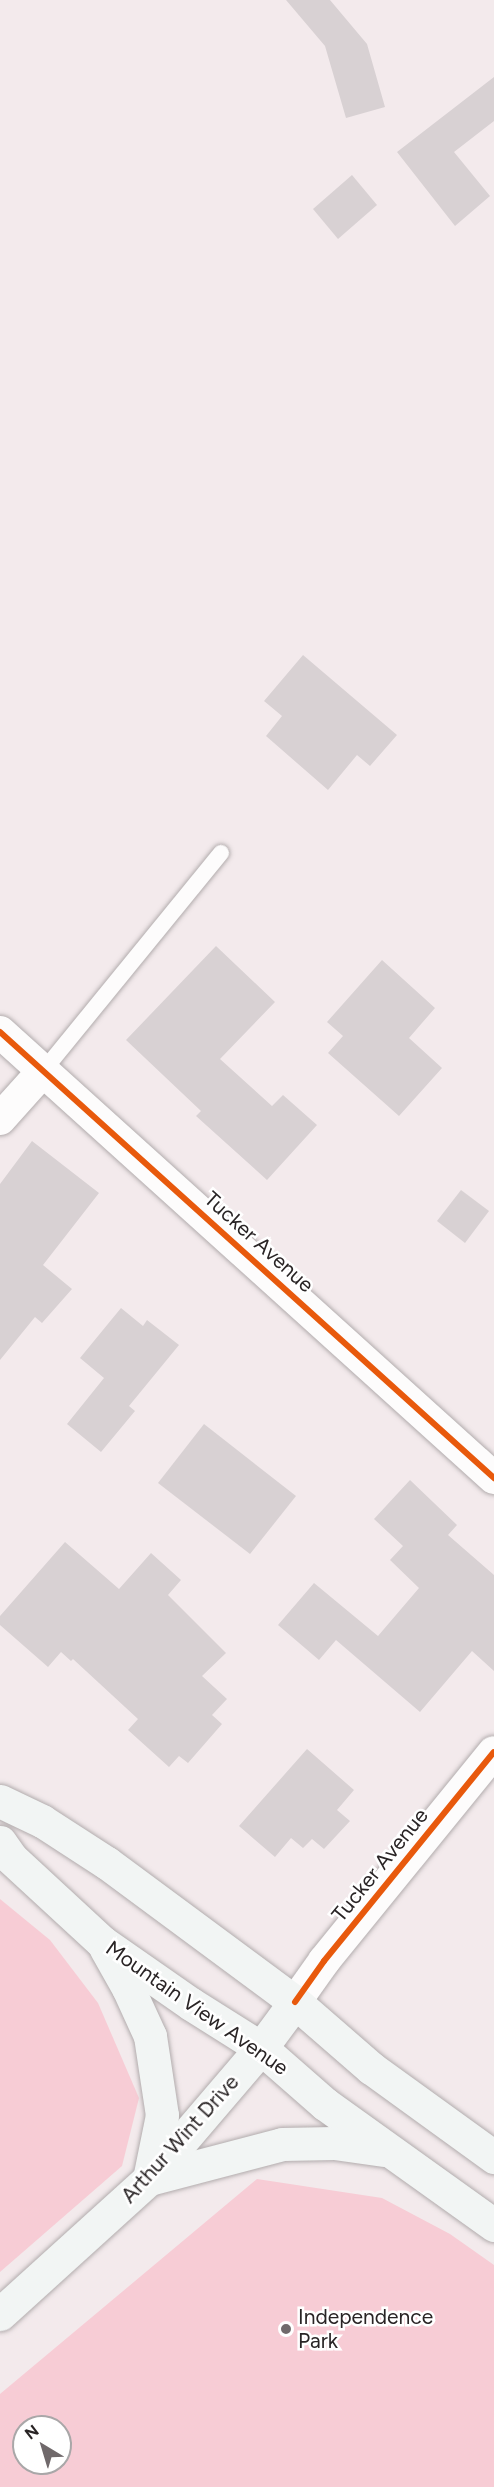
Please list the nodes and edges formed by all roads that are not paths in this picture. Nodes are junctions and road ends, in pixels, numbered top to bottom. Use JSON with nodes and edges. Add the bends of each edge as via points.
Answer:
{"nodes":[{"id":1,"x":221,"y":853,"type":"dead end"},
{"id":2,"x":0,"y":1032,"type":"edge"},
{"id":3,"x":44,"y":1070,"type":"junction"},
{"id":4,"x":0,"y":1119,"type":"edge"},
{"id":5,"x":494,"y":1478,"type":"edge"},
{"id":6,"x":494,"y":1752,"type":"edge"},
{"id":7,"x":0,"y":1801,"type":"edge"},
{"id":8,"x":0,"y":1842,"type":"edge"},
{"id":9,"x":102,"y":1942,"type":"junction"},
{"id":10,"x":296,"y":2002,"type":"junction"},
{"id":11,"x":261,"y":2048,"type":"junction"},
{"id":12,"x":389,"y":2151,"type":"junction"},
{"id":13,"x":494,"y":2157,"type":"edge"},
{"id":14,"x":149,"y":2179,"type":"junction"},
{"id":15,"x":494,"y":2225,"type":"edge"},
{"id":16,"x":0,"y":2314,"type":"edge"}],
"edges":[{"from":1,"to":3,"type":"lane"},
{"from":2,"to":3,"type":"street","name":"Tucker Avenue"},
{"from":3,"to":4,"type":"street"},
{"from":3,"to":5,"type":"street","name":"Tucker Avenue"},
{"from":6,"to":10,"type":"street","name":"Tucker Avenue","via":[[324,1961]]},
{"from":7,"to":10,"type":"main road","via":[[42,1821],[106,1863]]},
{"from":8,"to":9,"type":"main road","name":"Mountain View Avenue","via":[[10,1858]]},
{"from":9,"to":11,"type":"main road","name":"Mountain View Avenue"},
{"from":9,"to":14,"type":"main road","via":[[150,2036],[162,2115]]},
{"from":10,"to":11,"type":"main road","name":"Arthur Wint Drive"},
{"from":10,"to":13,"type":"main road","via":[[371,2068]]},
{"from":11,"to":12,"type":"main road","name":"Mountain View Avenue","via":[[325,2104]]},
{"from":11,"to":14,"type":"main road","name":"Arthur Wint Drive"},
{"from":12,"to":14,"type":"main road","via":[[334,2143],[282,2144]]},
{"from":12,"to":15,"type":"main road","name":"Mountain View Avenue"},
{"from":14,"to":16,"type":"main road","name":"Arthur Wint Drive"}]}
